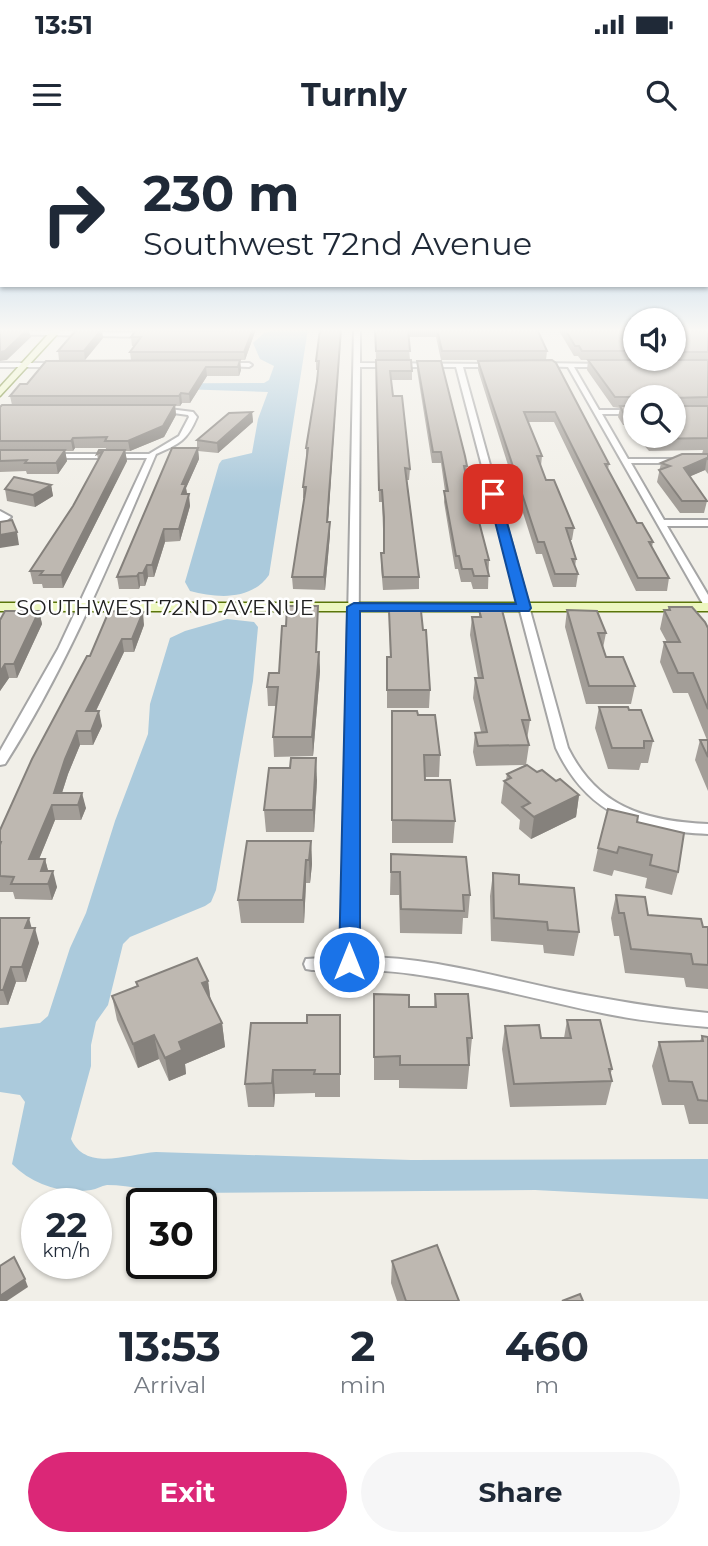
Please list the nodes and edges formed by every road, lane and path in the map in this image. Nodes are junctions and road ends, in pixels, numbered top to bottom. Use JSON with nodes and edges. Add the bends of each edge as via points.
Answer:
{"nodes":[{"id":1,"x":356,"y":383,"type":"edge"},
{"id":2,"x":464,"y":383,"type":"edge"},
{"id":3,"x":580,"y":383,"type":"edge"},
{"id":4,"x":153,"y":410,"type":"edge"},
{"id":5,"x":597,"y":412,"type":"junction"},
{"id":6,"x":623,"y":412,"type":"edge"},
{"id":7,"x":41,"y":456,"type":"edge"},
{"id":8,"x":152,"y":456,"type":"junction"},
{"id":9,"x":624,"y":461,"type":"junction"},
{"id":10,"x":708,"y":461,"type":"edge"},
{"id":11,"x":0,"y":514,"type":"edge"},
{"id":12,"x":0,"y":523,"type":"edge"},
{"id":13,"x":660,"y":523,"type":"junction"},
{"id":14,"x":708,"y":523,"type":"edge"},
{"id":15,"x":708,"y":606,"type":"edge"},
{"id":16,"x":0,"y":607,"type":"edge"},
{"id":17,"x":83,"y":607,"type":"junction"},
{"id":18,"x":354,"y":607,"type":"junction"},
{"id":19,"x":524,"y":608,"type":"junction"},
{"id":20,"x":0,"y":761,"type":"edge"},
{"id":21,"x":707,"y":831,"type":"edge"},
{"id":22,"x":349,"y":962,"type":"junction"},
{"id":23,"x":312,"y":964,"type":"dead end"},
{"id":24,"x":708,"y":1020,"type":"edge"}],
"edges":[{"from":1,"to":18,"type":"street"},
{"from":2,"to":19,"type":"street"},
{"from":3,"to":5,"type":"street"},
{"from":4,"to":8,"type":"street","via":[[191,413],[193,417],[183,439]]},
{"from":5,"to":6,"type":"street"},
{"from":5,"to":9,"type":"street"},
{"from":7,"to":8,"type":"street"},
{"from":8,"to":17,"type":"street"},
{"from":9,"to":10,"type":"street"},
{"from":9,"to":13,"type":"street"},
{"from":11,"to":12,"type":"street","via":[[7,517]]},
{"from":13,"to":14,"type":"street"},
{"from":13,"to":15,"type":"street"},
{"from":15,"to":19,"type":"street","name":"SOUTHWEST 72ND AVENUE"},
{"from":16,"to":17,"type":"street","name":"SOUTHWEST 72ND AVENUE"},
{"from":17,"to":18,"type":"street","name":"SOUTHWEST 72ND AVENUE"},
{"from":17,"to":20,"type":"street","via":[[50,679]]},
{"from":18,"to":19,"type":"street","name":"SOUTHWEST 72ND AVENUE"},
{"from":18,"to":22,"type":"street"},
{"from":19,"to":21,"type":"street","via":[[571,770],[592,794],[626,813],[668,826]]},
{"from":22,"to":23,"type":"street"},
{"from":22,"to":24,"type":"street","via":[[444,972],[645,1014]]}]}
